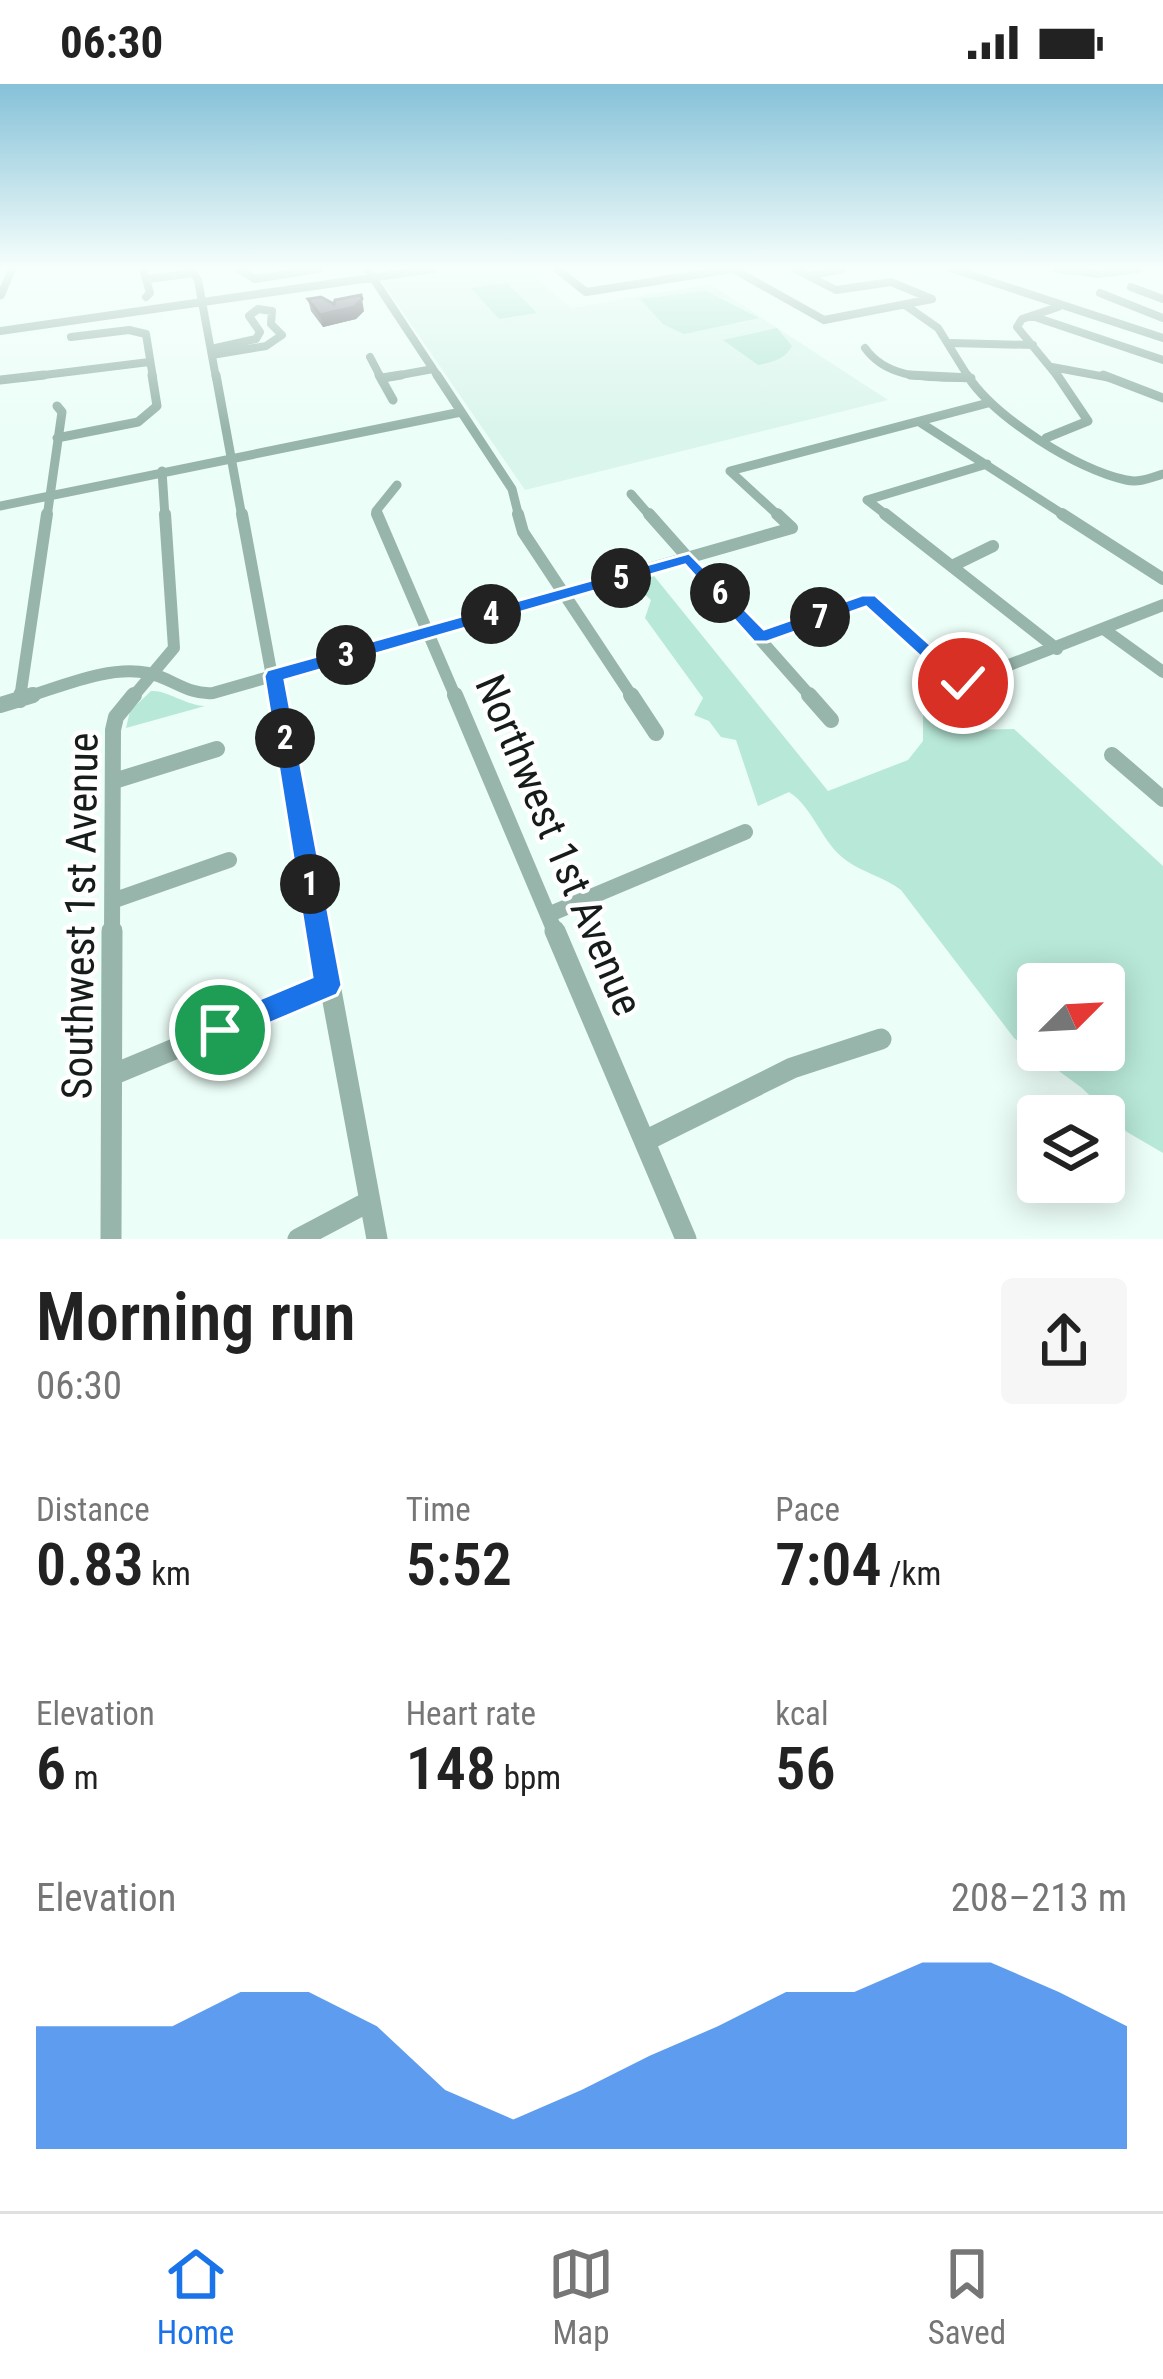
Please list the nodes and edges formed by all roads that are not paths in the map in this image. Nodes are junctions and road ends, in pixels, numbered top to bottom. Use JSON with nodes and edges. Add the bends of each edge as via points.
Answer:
{"nodes":[{"id":1,"x":56,"y":323,"type":"edge"},
{"id":2,"x":205,"y":323,"type":"edge"},
{"id":3,"x":255,"y":323,"type":"edge"},
{"id":4,"x":271,"y":323,"type":"edge"},
{"id":5,"x":403,"y":323,"type":"edge"},
{"id":6,"x":936,"y":323,"type":"edge"},
{"id":7,"x":1019,"y":323,"type":"edge"},
{"id":8,"x":1053,"y":323,"type":"edge"},
{"id":9,"x":1112,"y":323,"type":"edge"},
{"id":10,"x":0,"y":331,"type":"edge"},
{"id":11,"x":71,"y":337,"type":"dead end"},
{"id":12,"x":1163,"y":338,"type":"edge"},
{"id":13,"x":951,"y":343,"type":"junction"},
{"id":14,"x":1033,"y":345,"type":"junction"},
{"id":15,"x":865,"y":349,"type":"dead end"},
{"id":16,"x":211,"y":352,"type":"junction"},
{"id":17,"x":370,"y":357,"type":"dead end"},
{"id":18,"x":1163,"y":360,"type":"edge"},
{"id":19,"x":149,"y":362,"type":"junction"},
{"id":20,"x":1052,"y":367,"type":"junction"},
{"id":21,"x":433,"y":369,"type":"junction"},
{"id":22,"x":382,"y":378,"type":"junction"},
{"id":23,"x":971,"y":378,"type":"junction"},
{"id":24,"x":0,"y":380,"type":"edge"},
{"id":25,"x":1163,"y":398,"type":"edge"},
{"id":26,"x":393,"y":400,"type":"dead end"},
{"id":27,"x":988,"y":403,"type":"junction"},
{"id":28,"x":57,"y":406,"type":"dead end"},
{"id":29,"x":461,"y":412,"type":"junction"},
{"id":30,"x":921,"y":423,"type":"junction"},
{"id":31,"x":57,"y":437,"type":"junction"},
{"id":32,"x":1046,"y":438,"type":"junction"},
{"id":33,"x":232,"y":458,"type":"junction"},
{"id":34,"x":988,"y":464,"type":"junction"},
{"id":35,"x":162,"y":472,"type":"junction"},
{"id":36,"x":1163,"y":474,"type":"edge"},
{"id":37,"x":397,"y":485,"type":"dead end"},
{"id":38,"x":632,"y":494,"type":"dead end"},
{"id":39,"x":50,"y":495,"type":"junction"},
{"id":40,"x":0,"y":506,"type":"edge"},
{"id":41,"x":993,"y":546,"type":"dead end"},
{"id":42,"x":689,"y":559,"type":"junction"},
{"id":43,"x":952,"y":566,"type":"junction"},
{"id":44,"x":1163,"y":579,"type":"edge"},
{"id":45,"x":564,"y":594,"type":"junction"},
{"id":46,"x":1163,"y":605,"type":"edge"},
{"id":47,"x":1105,"y":630,"type":"junction"},
{"id":48,"x":430,"y":632,"type":"junction"},
{"id":49,"x":760,"y":638,"type":"junction"},
{"id":50,"x":1057,"y":649,"type":"junction"},
{"id":51,"x":1163,"y":672,"type":"edge"},
{"id":52,"x":152,"y":673,"type":"junction"},
{"id":53,"x":274,"y":676,"type":"junction"},
{"id":54,"x":20,"y":700,"type":"junction"},
{"id":55,"x":0,"y":705,"type":"edge"},
{"id":56,"x":831,"y":720,"type":"dead end"},
{"id":57,"x":656,"y":733,"type":"dead end"},
{"id":58,"x":217,"y":749,"type":"dead end"},
{"id":59,"x":1112,"y":755,"type":"dead end"},
{"id":60,"x":114,"y":781,"type":"junction"},
{"id":61,"x":1163,"y":799,"type":"edge"},
{"id":62,"x":745,"y":832,"type":"dead end"},
{"id":63,"x":229,"y":860,"type":"dead end"},
{"id":64,"x":115,"y":900,"type":"junction"},
{"id":65,"x":550,"y":914,"type":"junction"},
{"id":66,"x":328,"y":985,"type":"junction"},
{"id":67,"x":881,"y":1040,"type":"dead end"},
{"id":68,"x":112,"y":1075,"type":"junction"},
{"id":69,"x":645,"y":1141,"type":"junction"},
{"id":70,"x":370,"y":1201,"type":"junction"},
{"id":71,"x":111,"y":1239,"type":"edge"},
{"id":72,"x":298,"y":1239,"type":"edge"},
{"id":73,"x":377,"y":1239,"type":"edge"},
{"id":74,"x":686,"y":1239,"type":"edge"}],
"edges":[{"from":1,"to":10,"type":"street"},
{"from":2,"to":16,"type":"street"},
{"from":3,"to":16,"type":"street","via":[[256,339]]},
{"from":4,"to":16,"type":"street","via":[[278,341]]},
{"from":5,"to":21,"type":"street"},
{"from":6,"to":13,"type":"street"},
{"from":7,"to":14,"type":"street"},
{"from":8,"to":18,"type":"street"},
{"from":9,"to":12,"type":"street"},
{"from":11,"to":19,"type":"street","via":[[143,332]]},
{"from":13,"to":14,"type":"street"},
{"from":13,"to":23,"type":"street"},
{"from":14,"to":20,"type":"street"},
{"from":15,"to":23,"type":"street","via":[[900,372]]},
{"from":16,"to":33,"type":"street"},
{"from":17,"to":22,"type":"street"},
{"from":19,"to":24,"type":"street"},
{"from":19,"to":31,"type":"street","via":[[154,413]]},
{"from":20,"to":25,"type":"street","via":[[1094,371]]},
{"from":20,"to":32,"type":"street","via":[[1088,421]]},
{"from":21,"to":22,"type":"street"},
{"from":21,"to":29,"type":"street"},
{"from":22,"to":26,"type":"street"},
{"from":23,"to":27,"type":"street"},
{"from":27,"to":30,"type":"street"},
{"from":27,"to":32,"type":"street"},
{"from":28,"to":31,"type":"street"},
{"from":29,"to":33,"type":"street"},
{"from":29,"to":45,"type":"street","via":[[516,495],[521,527]]},
{"from":30,"to":34,"type":"street"},
{"from":30,"to":42,"type":"street","via":[[730,471],[792,528]]},
{"from":31,"to":39,"type":"street"},
{"from":32,"to":36,"type":"street","via":[[1129,482]]},
{"from":33,"to":35,"type":"street"},
{"from":33,"to":53,"type":"street"},
{"from":34,"to":43,"type":"street","via":[[867,500]]},
{"from":34,"to":44,"type":"street"},
{"from":35,"to":39,"type":"street"},
{"from":35,"to":52,"type":"street","name":"Southwest 1st Avenue","via":[[176,641]]},
{"from":37,"to":48,"type":"street","name":"Northwest 1st Avenue","via":[[376,511]]},
{"from":38,"to":42,"type":"street"},
{"from":39,"to":40,"type":"street"},
{"from":39,"to":54,"type":"street"},
{"from":41,"to":43,"type":"street"},
{"from":42,"to":45,"type":"street"},
{"from":42,"to":49,"type":"street"},
{"from":43,"to":50,"type":"street"},
{"from":45,"to":48,"type":"street"},
{"from":45,"to":57,"type":"street"},
{"from":46,"to":47,"type":"street"},
{"from":47,"to":50,"type":"street"},
{"from":47,"to":51,"type":"street"},
{"from":48,"to":53,"type":"street"},
{"from":48,"to":65,"type":"street","name":"Northwest 1st Avenue"},
{"from":49,"to":50,"type":"street","via":[[869,599],[963,683]]},
{"from":49,"to":56,"type":"street"},
{"from":52,"to":53,"type":"street","via":[[196,695]]},
{"from":52,"to":54,"type":"street"},
{"from":52,"to":60,"type":"street","name":"Southwest 1st Avenue","via":[[116,717]]},
{"from":53,"to":66,"type":"street"},
{"from":54,"to":55,"type":"street"},
{"from":58,"to":60,"type":"street"},
{"from":59,"to":61,"type":"street"},
{"from":60,"to":64,"type":"street","name":"Southwest 1st Avenue"},
{"from":62,"to":65,"type":"street"},
{"from":63,"to":64,"type":"street"},
{"from":64,"to":68,"type":"street","name":"Southwest 1st Avenue"},
{"from":65,"to":69,"type":"street","name":"Northwest 1st Avenue"},
{"from":66,"to":68,"type":"street"},
{"from":66,"to":70,"type":"street"},
{"from":67,"to":69,"type":"street","via":[[792,1068]]},
{"from":68,"to":71,"type":"street","name":"Southwest 1st Avenue"},
{"from":69,"to":74,"type":"street","name":"Northwest 1st Avenue"},
{"from":70,"to":72,"type":"street"},
{"from":70,"to":73,"type":"street"}]}
